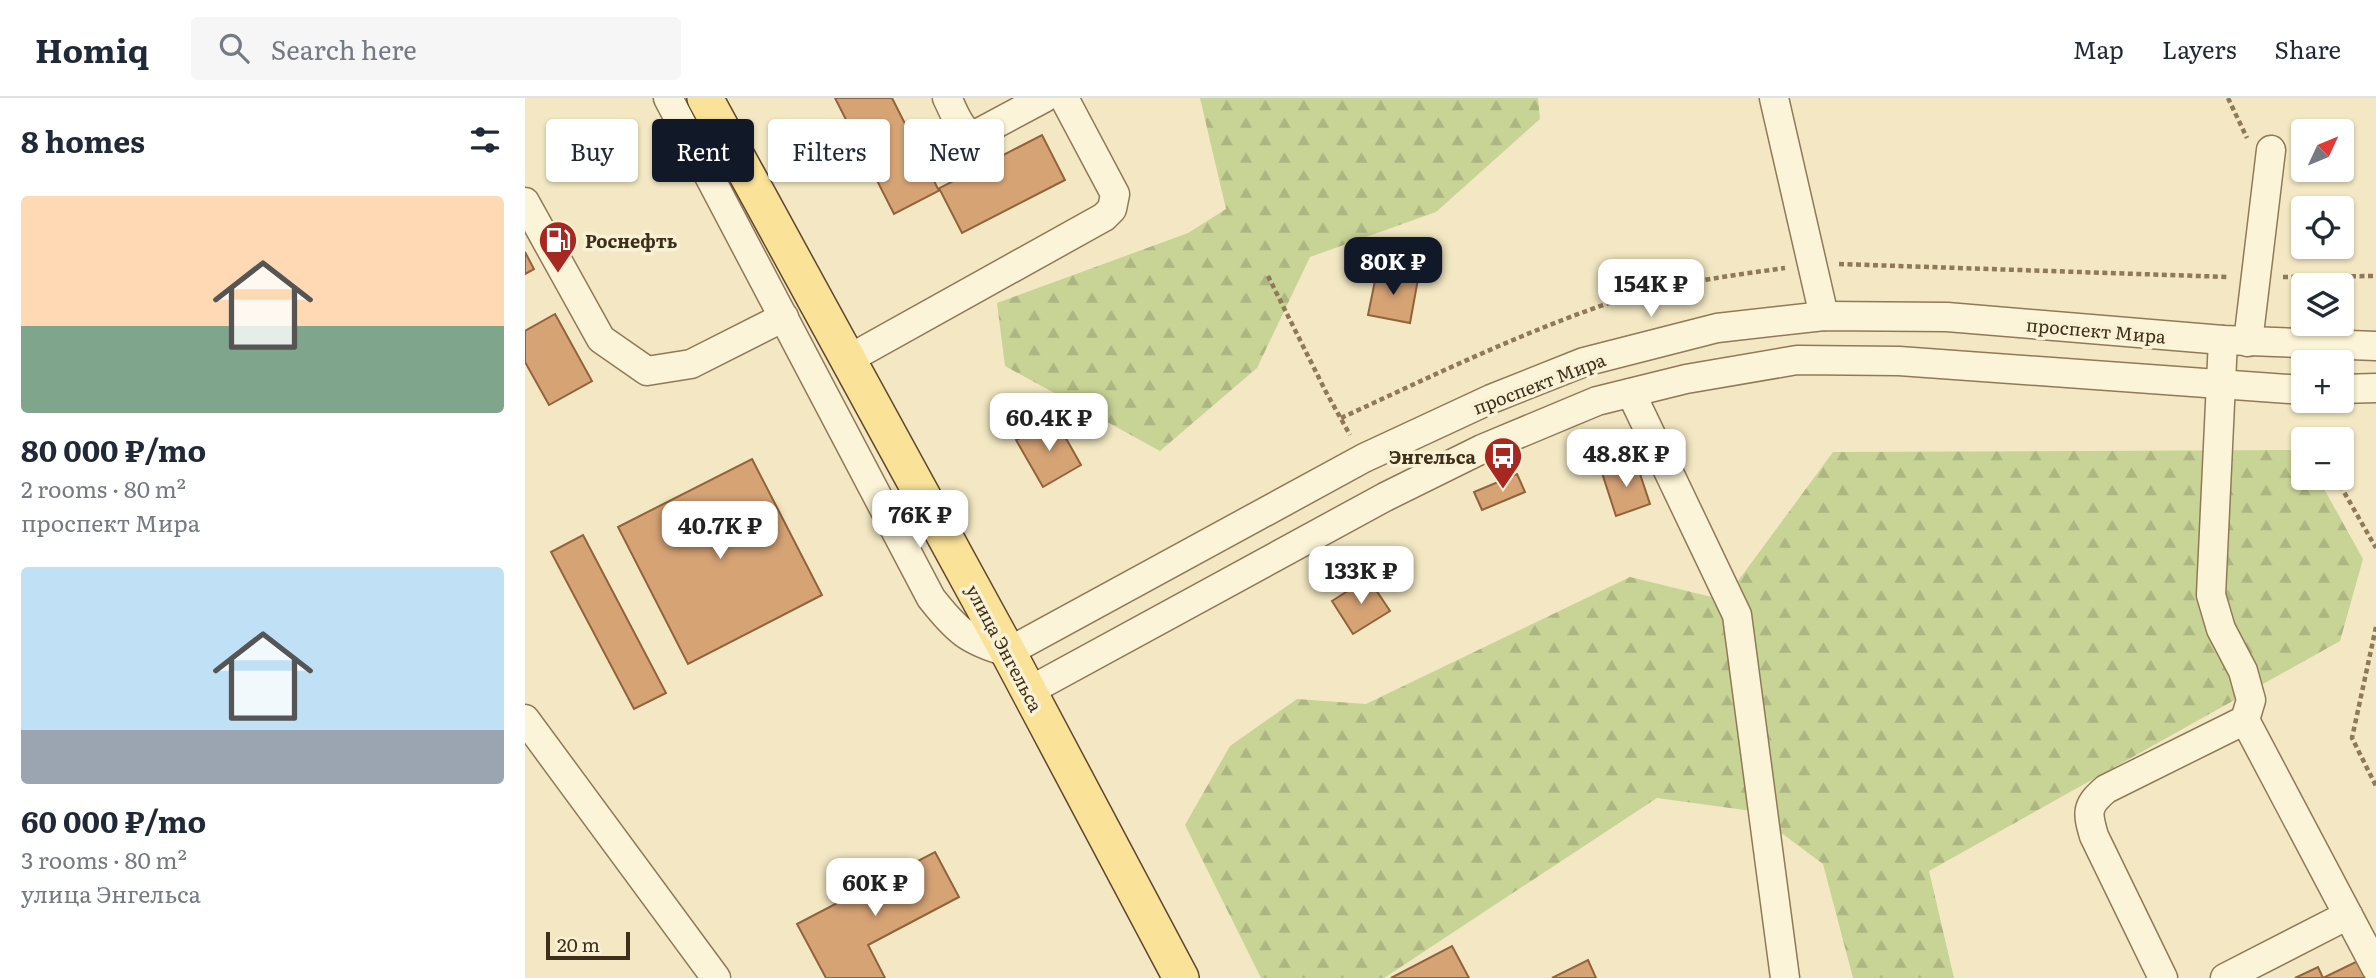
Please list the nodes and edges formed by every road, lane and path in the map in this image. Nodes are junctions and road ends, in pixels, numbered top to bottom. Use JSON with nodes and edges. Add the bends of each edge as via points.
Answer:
{"nodes":[{"id":1,"x":668,"y":98,"type":"edge"},
{"id":2,"x":705,"y":98,"type":"edge"},
{"id":3,"x":947,"y":98,"type":"edge"},
{"id":4,"x":1044,"y":98,"type":"edge"},
{"id":5,"x":1064,"y":98,"type":"edge"},
{"id":6,"x":1774,"y":98,"type":"edge"},
{"id":7,"x":2271,"y":150,"type":"dead end"},
{"id":8,"x":525,"y":202,"type":"edge"},
{"id":9,"x":1268,"y":276,"type":"dead end"},
{"id":10,"x":1824,"y":316,"type":"junction"},
{"id":11,"x":784,"y":317,"type":"junction"},
{"id":12,"x":2235,"y":341,"type":"junction"},
{"id":13,"x":2376,"y":346,"type":"edge"},
{"id":14,"x":847,"y":360,"type":"junction"},
{"id":15,"x":2219,"y":382,"type":"junction"},
{"id":16,"x":2376,"y":388,"type":"edge"},
{"id":17,"x":2291,"y":389,"type":"edge"},
{"id":18,"x":2354,"y":389,"type":"edge"},
{"id":19,"x":1631,"y":393,"type":"junction"},
{"id":20,"x":1364,"y":458,"type":"junction"},
{"id":21,"x":2343,"y":490,"type":"edge"},
{"id":22,"x":2376,"y":548,"type":"edge"},
{"id":23,"x":2376,"y":627,"type":"edge"},
{"id":24,"x":1008,"y":652,"type":"junction"},
{"id":25,"x":1029,"y":691,"type":"junction"},
{"id":26,"x":525,"y":719,"type":"edge"},
{"id":27,"x":2245,"y":720,"type":"junction"},
{"id":28,"x":2376,"y":786,"type":"edge"},
{"id":29,"x":2348,"y":915,"type":"junction"},
{"id":30,"x":2376,"y":968,"type":"edge"},
{"id":31,"x":716,"y":978,"type":"edge"},
{"id":32,"x":1181,"y":978,"type":"edge"},
{"id":33,"x":1785,"y":978,"type":"edge"},
{"id":34,"x":2163,"y":978,"type":"edge"},
{"id":35,"x":2225,"y":978,"type":"edge"}],
"edges":[{"from":1,"to":11,"type":"street"},
{"from":2,"to":14,"type":"main road","name":"улица Энгельса"},
{"from":3,"to":4,"type":"street","via":[[967,134],[973,136]]},
{"from":5,"to":14,"type":"street","via":[[1115,194],[1112,209]]},
{"from":6,"to":10,"type":"street"},
{"from":7,"to":12,"type":"street"},
{"from":8,"to":11,"type":"street","via":[[601,339],[647,371],[691,364]]},
{"from":9,"to":20,"type":"path"},
{"from":10,"to":12,"type":"street","name":"проспект Мира","via":[[1947,317]]},
{"from":10,"to":20,"type":"street","name":"проспект Мира","via":[[1717,327],[1584,362]]},
{"from":11,"to":24,"type":"street","via":[[931,598],[954,627],[982,645]]},
{"from":12,"to":13,"type":"street","name":"проспект Мира"},
{"from":12,"to":15,"type":"street"},
{"from":14,"to":24,"type":"main road","name":"улица Энгельса"},
{"from":15,"to":17,"type":"street"},
{"from":15,"to":19,"type":"street","via":[[1899,361],[1797,360]]},
{"from":15,"to":27,"type":"street","via":[[2211,595],[2251,700]]},
{"from":16,"to":18,"type":"street"},
{"from":19,"to":25,"type":"street","via":[[1597,401],[1385,497]]},
{"from":19,"to":33,"type":"street","via":[[1737,615]]},
{"from":20,"to":24,"type":"street","name":"проспект Мира"},
{"from":21,"to":22,"type":"path"},
{"from":23,"to":28,"type":"path","via":[[2352,738]]},
{"from":24,"to":25,"type":"main road","name":"улица Энгельса"},
{"from":25,"to":32,"type":"main road","name":"улица Энгельса"},
{"from":26,"to":31,"type":"street"},
{"from":27,"to":29,"type":"street"},
{"from":27,"to":34,"type":"street","via":[[2106,789],[2093,800],[2088,814],[2094,836]]},
{"from":29,"to":30,"type":"street"},
{"from":29,"to":35,"type":"street"}]}
